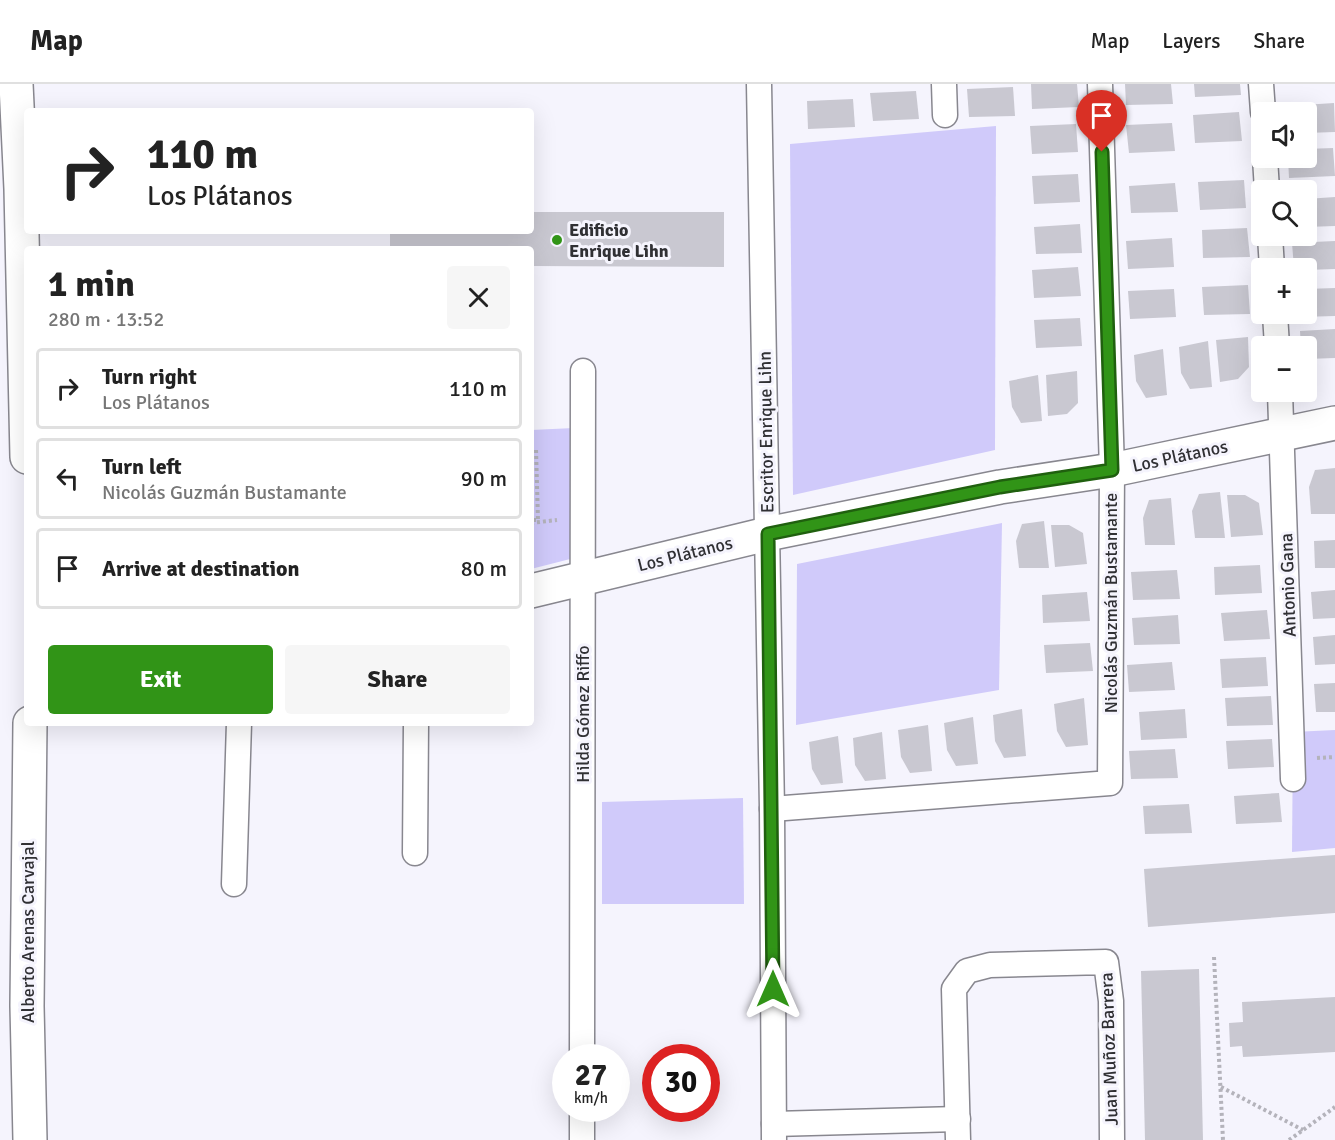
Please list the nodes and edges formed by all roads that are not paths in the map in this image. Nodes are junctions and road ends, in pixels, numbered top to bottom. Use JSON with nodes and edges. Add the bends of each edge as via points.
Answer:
{"nodes":[{"id":1,"x":16,"y":84,"type":"edge"},
{"id":2,"x":759,"y":84,"type":"edge"},
{"id":3,"x":944,"y":84,"type":"edge"},
{"id":4,"x":1100,"y":84,"type":"edge"},
{"id":5,"x":1261,"y":84,"type":"edge"},
{"id":6,"x":1262,"y":102,"type":"edge"},
{"id":7,"x":945,"y":115,"type":"dead end"},
{"id":8,"x":24,"y":189,"type":"edge"},
{"id":9,"x":584,"y":371,"type":"dead end"},
{"id":10,"x":1281,"y":402,"type":"edge"},
{"id":11,"x":1335,"y":423,"type":"edge"},
{"id":12,"x":1283,"y":434,"type":"junction"},
{"id":13,"x":1112,"y":470,"type":"junction"},
{"id":14,"x":768,"y":534,"type":"junction"},
{"id":15,"x":584,"y":578,"type":"junction"},
{"id":16,"x":534,"y":590,"type":"edge"},
{"id":17,"x":30,"y":726,"type":"edge"},
{"id":18,"x":239,"y":726,"type":"edge"},
{"id":19,"x":416,"y":726,"type":"edge"},
{"id":20,"x":1293,"y":779,"type":"dead end"},
{"id":21,"x":772,"y":809,"type":"junction"},
{"id":22,"x":415,"y":853,"type":"dead end"},
{"id":23,"x":234,"y":884,"type":"dead end"},
{"id":24,"x":582,"y":1044,"type":"edge"},
{"id":25,"x":582,"y":1122,"type":"edge"},
{"id":26,"x":958,"y":1129,"type":"edge"},
{"id":27,"x":774,"y":1132,"type":"edge"},
{"id":28,"x":30,"y":1140,"type":"edge"},
{"id":29,"x":582,"y":1140,"type":"edge"},
{"id":30,"x":1112,"y":1140,"type":"edge"}],
"edges":[{"from":1,"to":8,"type":"street"},
{"from":2,"to":14,"type":"street","name":"Escritor Enrique Lihn"},
{"from":3,"to":7,"type":"street"},
{"from":4,"to":13,"type":"street","name":"Nicolás Guzmán Bustamante"},
{"from":5,"to":6,"type":"street"},
{"from":9,"to":15,"type":"street","name":"Hilda Gómez Riffo"},
{"from":10,"to":12,"type":"street","name":"Antonio Gana"},
{"from":11,"to":12,"type":"street","name":"Los Plátanos"},
{"from":12,"to":13,"type":"street","name":"Los Plátanos"},
{"from":12,"to":20,"type":"street","name":"Antonio Gana"},
{"from":13,"to":14,"type":"street","name":"Los Plátanos","via":[[1000,487]]},
{"from":13,"to":21,"type":"street","name":"Nicolás Guzmán Bustamante","via":[[1110,783]]},
{"from":14,"to":15,"type":"street","name":"Los Plátanos"},
{"from":14,"to":21,"type":"street","name":"Escritor Enrique Lihn"},
{"from":15,"to":16,"type":"street","name":"Los Plátanos"},
{"from":15,"to":24,"type":"street","name":"Hilda Gómez Riffo"},
{"from":17,"to":28,"type":"street","name":"Alberto Arenas Carvajal"},
{"from":18,"to":23,"type":"street"},
{"from":19,"to":22,"type":"street"},
{"from":21,"to":27,"type":"street","name":"Escritor Enrique Lihn"},
{"from":25,"to":29,"type":"street"},
{"from":26,"to":27,"type":"street","name":"Juan Muñoz Barrera"},
{"from":26,"to":30,"type":"street","name":"Juan Muñoz Barrera","via":[[954,989],[967,971],[990,965],[1106,962],[1111,1001]]}]}
